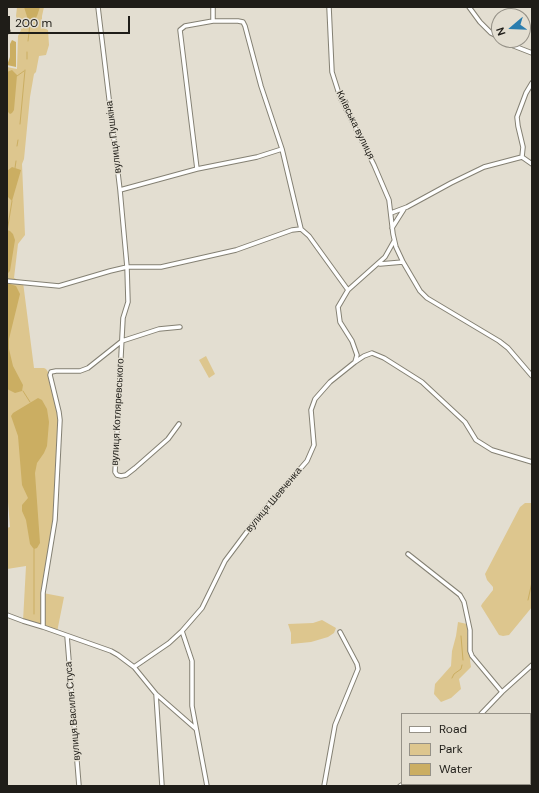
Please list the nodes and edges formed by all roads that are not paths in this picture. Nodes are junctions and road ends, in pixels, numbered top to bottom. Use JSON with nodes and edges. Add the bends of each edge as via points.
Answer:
{"nodes":[{"id":1,"x":98,"y":7,"type":"edge"},
{"id":2,"x":213,"y":7,"type":"edge"},
{"id":3,"x":329,"y":7,"type":"edge"},
{"id":4,"x":469,"y":7,"type":"edge"},
{"id":5,"x":213,"y":21,"type":"junction"},
{"id":6,"x":491,"y":33,"type":"edge"},
{"id":7,"x":519,"y":48,"type":"edge"},
{"id":8,"x":532,"y":53,"type":"edge"},
{"id":9,"x":532,"y":83,"type":"edge"},
{"id":10,"x":282,"y":149,"type":"junction"},
{"id":11,"x":522,"y":157,"type":"junction"},
{"id":12,"x":532,"y":164,"type":"edge"},
{"id":13,"x":197,"y":169,"type":"junction"},
{"id":14,"x":120,"y":190,"type":"junction"},
{"id":15,"x":405,"y":209,"type":"junction"},
{"id":16,"x":391,"y":213,"type":"junction"},
{"id":17,"x":392,"y":228,"type":"junction"},
{"id":18,"x":301,"y":229,"type":"junction"},
{"id":19,"x":394,"y":241,"type":"junction"},
{"id":20,"x":402,"y":262,"type":"junction"},
{"id":21,"x":379,"y":264,"type":"junction"},
{"id":22,"x":127,"y":267,"type":"junction"},
{"id":23,"x":7,"y":281,"type":"edge"},
{"id":24,"x":348,"y":290,"type":"junction"},
{"id":25,"x":180,"y":327,"type":"dead end"},
{"id":26,"x":122,"y":341,"type":"junction"},
{"id":27,"x":355,"y":362,"type":"junction"},
{"id":28,"x":532,"y":376,"type":"edge"},
{"id":29,"x":179,"y":424,"type":"dead end"},
{"id":30,"x":532,"y":462,"type":"edge"},
{"id":31,"x":408,"y":554,"type":"dead end"},
{"id":32,"x":7,"y":615,"type":"edge"},
{"id":33,"x":43,"y":627,"type":"junction"},
{"id":34,"x":182,"y":631,"type":"junction"},
{"id":35,"x":340,"y":632,"type":"dead end"},
{"id":36,"x":67,"y":636,"type":"junction"},
{"id":37,"x":532,"y":665,"type":"edge"},
{"id":38,"x":134,"y":667,"type":"junction"},
{"id":39,"x":502,"y":692,"type":"junction"},
{"id":40,"x":156,"y":694,"type":"junction"},
{"id":41,"x":482,"y":713,"type":"edge"},
{"id":42,"x":196,"y":729,"type":"junction"},
{"id":43,"x":79,"y":786,"type":"edge"},
{"id":44,"x":162,"y":786,"type":"edge"},
{"id":45,"x":207,"y":786,"type":"edge"},
{"id":46,"x":324,"y":786,"type":"edge"}],
"edges":[{"from":1,"to":14,"type":"street","name":"вулиця Пушкіна"},
{"from":2,"to":5,"type":"street"},
{"from":3,"to":16,"type":"street","name":"Київська вулиця","via":[[332,72],[340,97],[374,164],[389,200]]},
{"from":4,"to":6,"type":"street"},
{"from":5,"to":10,"type":"street","via":[[243,22]]},
{"from":5,"to":13,"type":"street","via":[[185,26],[180,30]]},
{"from":7,"to":8,"type":"street"},
{"from":9,"to":11,"type":"street","via":[[517,117],[523,147]]},
{"from":10,"to":13,"type":"street","via":[[257,157]]},
{"from":10,"to":18,"type":"street"},
{"from":11,"to":12,"type":"street"},
{"from":11,"to":15,"type":"street","via":[[481,168]]},
{"from":13,"to":14,"type":"street"},
{"from":14,"to":22,"type":"street","name":"вулиця Пушкіна"},
{"from":15,"to":16,"type":"street"},
{"from":15,"to":17,"type":"street"},
{"from":16,"to":17,"type":"street","name":"Київська вулиця"},
{"from":17,"to":19,"type":"street","name":"Київська вулиця"},
{"from":18,"to":22,"type":"street","via":[[236,250],[161,267]]},
{"from":18,"to":24,"type":"street","via":[[309,236]]},
{"from":19,"to":20,"type":"street","name":"Київська вулиця"},
{"from":19,"to":21,"type":"street","via":[[388,254]]},
{"from":20,"to":21,"type":"street"},
{"from":20,"to":28,"type":"street","name":"Київська вулиця","via":[[427,298],[499,341]]},
{"from":21,"to":24,"type":"street"},
{"from":22,"to":23,"type":"street","via":[[59,286]]},
{"from":22,"to":26,"type":"street","name":"вулиця Котляревського","via":[[128,302],[123,318]]},
{"from":24,"to":27,"type":"street","via":[[338,307],[340,322],[357,355]]},
{"from":25,"to":26,"type":"street","via":[[159,329]]},
{"from":26,"to":29,"type":"street","name":"вулиця Котляревського","via":[[115,472],[117,475],[126,475],[135,468],[168,439]]},
{"from":26,"to":33,"type":"street","via":[[80,372],[56,371],[50,375],[60,420],[55,520],[43,593]]},
{"from":27,"to":30,"type":"street","name":"вулиця Шевченка","via":[[372,353],[384,358],[427,387],[465,422],[476,440],[492,450]]},
{"from":27,"to":34,"type":"street","name":"вулиця Шевченка","via":[[330,382],[315,399],[311,410],[314,445],[308,461],[258,517],[225,562],[202,608]]},
{"from":31,"to":39,"type":"street","via":[[460,594],[470,630],[472,656]]},
{"from":32,"to":33,"type":"street"},
{"from":33,"to":36,"type":"street"},
{"from":34,"to":38,"type":"street","name":"вулиця Шевченка"},
{"from":34,"to":42,"type":"street","via":[[192,661],[192,706]]},
{"from":35,"to":46,"type":"street","via":[[358,670],[335,725]]},
{"from":36,"to":38,"type":"street","via":[[111,651]]},
{"from":36,"to":43,"type":"street","name":"вулиця Василя Стуса"},
{"from":37,"to":39,"type":"street"},
{"from":38,"to":40,"type":"street"},
{"from":39,"to":41,"type":"street"},
{"from":40,"to":42,"type":"street"},
{"from":40,"to":44,"type":"street"},
{"from":42,"to":45,"type":"street"}]}
